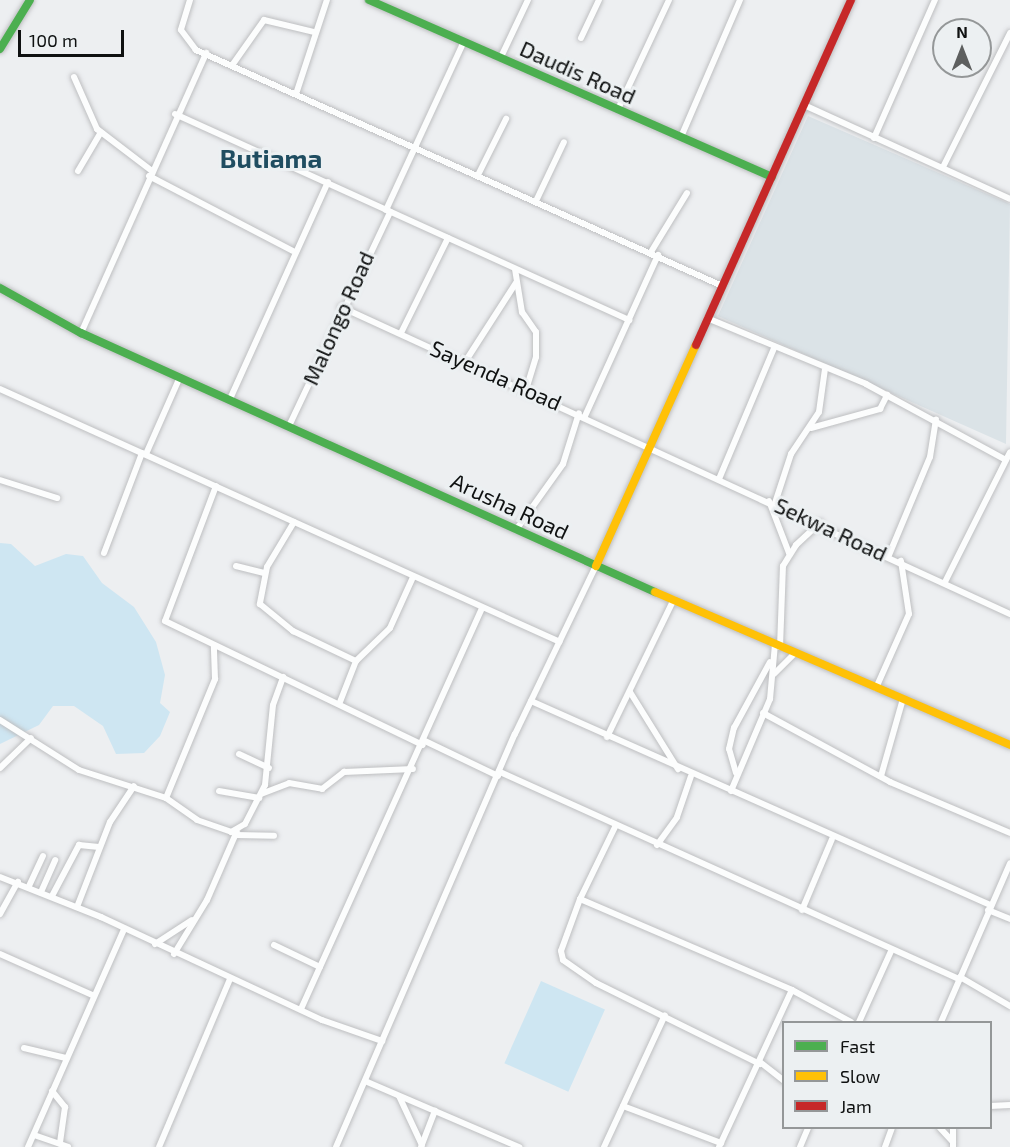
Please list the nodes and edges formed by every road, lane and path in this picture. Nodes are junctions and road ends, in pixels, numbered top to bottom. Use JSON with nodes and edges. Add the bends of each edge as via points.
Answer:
{"nodes":[{"id":1,"x":30,"y":0,"type":"edge"},
{"id":2,"x":190,"y":0,"type":"edge"},
{"id":3,"x":327,"y":0,"type":"edge"},
{"id":4,"x":369,"y":0,"type":"edge"},
{"id":5,"x":528,"y":0,"type":"edge"},
{"id":6,"x":598,"y":0,"type":"edge"},
{"id":7,"x":669,"y":0,"type":"edge"},
{"id":8,"x":740,"y":0,"type":"edge"},
{"id":9,"x":851,"y":0,"type":"edge"},
{"id":10,"x":935,"y":0,"type":"edge"},
{"id":11,"x":314,"y":32,"type":"junction"},
{"id":12,"x":1010,"y":33,"type":"edge"},
{"id":13,"x":582,"y":38,"type":"dead end"},
{"id":14,"x":464,"y":41,"type":"junction"},
{"id":15,"x":0,"y":50,"type":"edge"},
{"id":16,"x":206,"y":53,"type":"junction"},
{"id":17,"x":501,"y":57,"type":"junction"},
{"id":18,"x":233,"y":64,"type":"junction"},
{"id":19,"x":74,"y":77,"type":"dead end"},
{"id":20,"x":297,"y":91,"type":"junction"},
{"id":21,"x":804,"y":105,"type":"junction"},
{"id":22,"x":618,"y":110,"type":"junction"},
{"id":23,"x":175,"y":114,"type":"junction"},
{"id":24,"x":506,"y":119,"type":"dead end"},
{"id":25,"x":101,"y":132,"type":"junction"},
{"id":26,"x":681,"y":137,"type":"junction"},
{"id":27,"x":874,"y":138,"type":"junction"},
{"id":28,"x":564,"y":142,"type":"dead end"},
{"id":29,"x":417,"y":148,"type":"junction"},
{"id":30,"x":943,"y":167,"type":"junction"},
{"id":31,"x":78,"y":171,"type":"dead end"},
{"id":32,"x":151,"y":174,"type":"junction"},
{"id":33,"x":478,"y":176,"type":"junction"},
{"id":34,"x":772,"y":177,"type":"junction"},
{"id":35,"x":328,"y":182,"type":"junction"},
{"id":36,"x":687,"y":193,"type":"dead end"},
{"id":37,"x":1010,"y":199,"type":"edge"},
{"id":38,"x":536,"y":201,"type":"junction"},
{"id":39,"x":388,"y":211,"type":"junction"},
{"id":40,"x":448,"y":238,"type":"junction"},
{"id":41,"x":293,"y":251,"type":"junction"},
{"id":42,"x":651,"y":252,"type":"junction"},
{"id":43,"x":658,"y":255,"type":"junction"},
{"id":44,"x":515,"y":269,"type":"junction"},
{"id":45,"x":516,"y":283,"type":"junction"},
{"id":46,"x":720,"y":285,"type":"junction"},
{"id":47,"x":0,"y":288,"type":"edge"},
{"id":48,"x":342,"y":307,"type":"junction"},
{"id":49,"x":707,"y":318,"type":"junction"},
{"id":50,"x":630,"y":320,"type":"junction"},
{"id":51,"x":81,"y":333,"type":"junction"},
{"id":52,"x":401,"y":333,"type":"junction"},
{"id":53,"x":774,"y":348,"type":"junction"},
{"id":54,"x":465,"y":362,"type":"junction"},
{"id":55,"x":825,"y":369,"type":"junction"},
{"id":56,"x":180,"y":376,"type":"junction"},
{"id":57,"x":0,"y":389,"type":"edge"},
{"id":58,"x":526,"y":389,"type":"junction"},
{"id":59,"x":887,"y":394,"type":"junction"},
{"id":60,"x":230,"y":399,"type":"junction"},
{"id":61,"x":582,"y":414,"type":"junction"},
{"id":62,"x":936,"y":419,"type":"junction"},
{"id":63,"x":289,"y":426,"type":"junction"},
{"id":64,"x":811,"y":428,"type":"junction"},
{"id":65,"x":650,"y":446,"type":"junction"},
{"id":66,"x":1010,"y":452,"type":"edge"},
{"id":67,"x":144,"y":454,"type":"junction"},
{"id":68,"x":1007,"y":462,"type":"edge"},
{"id":69,"x":719,"y":479,"type":"junction"},
{"id":70,"x":0,"y":480,"type":"edge"},
{"id":71,"x":216,"y":486,"type":"junction"},
{"id":72,"x":57,"y":498,"type":"dead end"},
{"id":73,"x":772,"y":502,"type":"junction"},
{"id":74,"x":294,"y":522,"type":"junction"},
{"id":75,"x":820,"y":523,"type":"junction"},
{"id":76,"x":516,"y":530,"type":"junction"},
{"id":77,"x":104,"y":553,"type":"dead end"},
{"id":78,"x":789,"y":553,"type":"junction"},
{"id":79,"x":889,"y":555,"type":"junction"},
{"id":80,"x":901,"y":561,"type":"junction"},
{"id":81,"x":236,"y":566,"type":"dead end"},
{"id":82,"x":596,"y":566,"type":"junction"},
{"id":83,"x":266,"y":573,"type":"junction"},
{"id":84,"x":413,"y":577,"type":"junction"},
{"id":85,"x":945,"y":582,"type":"junction"},
{"id":86,"x":674,"y":599,"type":"junction"},
{"id":87,"x":482,"y":608,"type":"junction"},
{"id":88,"x":1010,"y":614,"type":"edge"},
{"id":89,"x":560,"y":642,"type":"junction"},
{"id":90,"x":777,"y":646,"type":"junction"},
{"id":91,"x":214,"y":647,"type":"junction"},
{"id":92,"x":795,"y":653,"type":"junction"},
{"id":93,"x":356,"y":661,"type":"junction"},
{"id":94,"x":770,"y":662,"type":"junction"},
{"id":95,"x":774,"y":674,"type":"junction"},
{"id":96,"x":283,"y":677,"type":"junction"},
{"id":97,"x":876,"y":688,"type":"junction"},
{"id":98,"x":630,"y":692,"type":"junction"},
{"id":99,"x":903,"y":699,"type":"junction"},
{"id":100,"x":531,"y":701,"type":"junction"},
{"id":101,"x":340,"y":702,"type":"junction"},
{"id":102,"x":763,"y":713,"type":"junction"},
{"id":103,"x":0,"y":720,"type":"edge"},
{"id":104,"x":607,"y":737,"type":"junction"},
{"id":105,"x":31,"y":738,"type":"junction"},
{"id":106,"x":424,"y":742,"type":"junction"},
{"id":107,"x":1010,"y":745,"type":"edge"},
{"id":108,"x":239,"y":754,"type":"dead end"},
{"id":109,"x":0,"y":768,"type":"edge"},
{"id":110,"x":269,"y":768,"type":"junction"},
{"id":111,"x":413,"y":769,"type":"junction"},
{"id":112,"x":678,"y":769,"type":"junction"},
{"id":113,"x":736,"y":773,"type":"junction"},
{"id":114,"x":499,"y":774,"type":"junction"},
{"id":115,"x":691,"y":776,"type":"junction"},
{"id":116,"x":881,"y":776,"type":"junction"},
{"id":117,"x":134,"y":786,"type":"junction"},
{"id":118,"x":219,"y":791,"type":"dead end"},
{"id":119,"x":731,"y":791,"type":"junction"},
{"id":120,"x":260,"y":796,"type":"junction"},
{"id":121,"x":166,"y":798,"type":"junction"},
{"id":122,"x":615,"y":827,"type":"junction"},
{"id":123,"x":236,"y":833,"type":"junction"},
{"id":124,"x":1010,"y":833,"type":"edge"},
{"id":125,"x":274,"y":836,"type":"dead end"},
{"id":126,"x":832,"y":839,"type":"junction"},
{"id":127,"x":657,"y":845,"type":"junction"},
{"id":128,"x":99,"y":847,"type":"junction"},
{"id":129,"x":43,"y":856,"type":"dead end"},
{"id":130,"x":55,"y":860,"type":"dead end"},
{"id":131,"x":1010,"y":863,"type":"edge"},
{"id":132,"x":0,"y":877,"type":"edge"},
{"id":133,"x":18,"y":882,"type":"junction"},
{"id":134,"x":29,"y":886,"type":"junction"},
{"id":135,"x":41,"y":892,"type":"junction"},
{"id":136,"x":52,"y":896,"type":"junction"},
{"id":137,"x":580,"y":899,"type":"junction"},
{"id":138,"x":77,"y":907,"type":"junction"},
{"id":139,"x":989,"y":908,"type":"junction"},
{"id":140,"x":802,"y":910,"type":"junction"},
{"id":141,"x":0,"y":914,"type":"edge"},
{"id":142,"x":195,"y":918,"type":"junction"},
{"id":143,"x":1010,"y":919,"type":"edge"},
{"id":144,"x":124,"y":929,"type":"junction"},
{"id":145,"x":155,"y":944,"type":"junction"},
{"id":146,"x":274,"y":945,"type":"dead end"},
{"id":147,"x":891,"y":951,"type":"junction"},
{"id":148,"x":0,"y":954,"type":"edge"},
{"id":149,"x":174,"y":954,"type":"junction"},
{"id":150,"x":320,"y":968,"type":"junction"},
{"id":151,"x":959,"y":978,"type":"junction"},
{"id":152,"x":230,"y":980,"type":"junction"},
{"id":153,"x":792,"y":990,"type":"junction"},
{"id":154,"x":92,"y":995,"type":"junction"},
{"id":155,"x":1010,"y":1006,"type":"edge"},
{"id":156,"x":301,"y":1009,"type":"junction"},
{"id":157,"x":665,"y":1015,"type":"junction"},
{"id":158,"x":847,"y":1021,"type":"edge"},
{"id":159,"x":860,"y":1021,"type":"edge"},
{"id":160,"x":942,"y":1021,"type":"edge"},
{"id":161,"x":382,"y":1041,"type":"junction"},
{"id":162,"x":24,"y":1048,"type":"dead end"},
{"id":163,"x":66,"y":1058,"type":"junction"},
{"id":164,"x":760,"y":1063,"type":"junction"},
{"id":165,"x":782,"y":1080,"type":"edge"},
{"id":166,"x":365,"y":1081,"type":"junction"},
{"id":167,"x":52,"y":1091,"type":"junction"},
{"id":168,"x":399,"y":1096,"type":"junction"},
{"id":169,"x":1010,"y":1105,"type":"edge"},
{"id":170,"x":622,"y":1106,"type":"junction"},
{"id":171,"x":992,"y":1106,"type":"edge"},
{"id":172,"x":435,"y":1111,"type":"junction"},
{"id":173,"x":808,"y":1129,"type":"edge"},
{"id":174,"x":892,"y":1129,"type":"edge"},
{"id":175,"x":941,"y":1129,"type":"edge"},
{"id":176,"x":34,"y":1135,"type":"junction"},
{"id":177,"x":60,"y":1144,"type":"junction"},
{"id":178,"x":953,"y":1144,"type":"edge"},
{"id":179,"x":511,"y":1145,"type":"edge"},
{"id":180,"x":720,"y":1145,"type":"edge"},
{"id":181,"x":422,"y":1146,"type":"edge"},
{"id":182,"x":28,"y":1147,"type":"edge"},
{"id":183,"x":68,"y":1147,"type":"edge"},
{"id":184,"x":159,"y":1147,"type":"edge"},
{"id":185,"x":336,"y":1147,"type":"edge"},
{"id":186,"x":519,"y":1147,"type":"edge"},
{"id":187,"x":604,"y":1147,"type":"edge"},
{"id":188,"x":800,"y":1147,"type":"edge"},
{"id":189,"x":885,"y":1147,"type":"edge"}],
"edges":[{"from":1,"to":15,"type":"main road"},
{"from":2,"to":16,"type":"street","via":[[182,20],[184,39]]},
{"from":3,"to":11,"type":"street"},
{"from":4,"to":14,"type":"main road","name":"Daudis Road"},
{"from":5,"to":17,"type":"street"},
{"from":6,"to":13,"type":"street"},
{"from":7,"to":22,"type":"street"},
{"from":8,"to":26,"type":"street"},
{"from":9,"to":21,"type":"main road"},
{"from":10,"to":27,"type":"street"},
{"from":11,"to":18,"type":"street","via":[[264,20]]},
{"from":11,"to":20,"type":"street"},
{"from":12,"to":30,"type":"street"},
{"from":14,"to":17,"type":"main road","name":"Daudis Road"},
{"from":14,"to":29,"type":"street","name":"Malongo Road"},
{"from":16,"to":18,"type":"street"},
{"from":16,"to":23,"type":"street"},
{"from":17,"to":22,"type":"main road","name":"Daudis Road"},
{"from":18,"to":20,"type":"street"},
{"from":19,"to":25,"type":"street"},
{"from":20,"to":29,"type":"street"},
{"from":21,"to":27,"type":"street"},
{"from":21,"to":34,"type":"main road"},
{"from":22,"to":26,"type":"main road","name":"Daudis Road"},
{"from":23,"to":32,"type":"street"},
{"from":23,"to":35,"type":"street"},
{"from":24,"to":33,"type":"street"},
{"from":25,"to":31,"type":"street"},
{"from":25,"to":32,"type":"street"},
{"from":26,"to":34,"type":"main road","name":"Daudis Road"},
{"from":27,"to":30,"type":"street"},
{"from":28,"to":38,"type":"street"},
{"from":29,"to":33,"type":"street"},
{"from":29,"to":39,"type":"street","name":"Malongo Road"},
{"from":30,"to":37,"type":"street"},
{"from":32,"to":41,"type":"street"},
{"from":32,"to":51,"type":"street"},
{"from":33,"to":38,"type":"street"},
{"from":34,"to":46,"type":"main road"},
{"from":35,"to":39,"type":"street"},
{"from":35,"to":41,"type":"street"},
{"from":36,"to":42,"type":"street"},
{"from":38,"to":42,"type":"street"},
{"from":39,"to":40,"type":"street"},
{"from":39,"to":48,"type":"street","name":"Malongo Road"},
{"from":40,"to":44,"type":"street"},
{"from":40,"to":52,"type":"street"},
{"from":41,"to":60,"type":"street"},
{"from":42,"to":43,"type":"street"},
{"from":43,"to":46,"type":"street"},
{"from":43,"to":50,"type":"street"},
{"from":44,"to":45,"type":"street"},
{"from":44,"to":50,"type":"street"},
{"from":45,"to":54,"type":"street"},
{"from":45,"to":58,"type":"street","via":[[522,312],[536,332],[536,357]]},
{"from":46,"to":49,"type":"main road"},
{"from":47,"to":51,"type":"main road","name":"Arusha Road"},
{"from":48,"to":52,"type":"street","name":"Sayenda Road"},
{"from":48,"to":63,"type":"street","name":"Malongo Road"},
{"from":49,"to":53,"type":"street"},
{"from":49,"to":65,"type":"main road"},
{"from":50,"to":61,"type":"street"},
{"from":51,"to":56,"type":"main road","name":"Arusha Road"},
{"from":52,"to":54,"type":"street","name":"Sayenda Road"},
{"from":53,"to":55,"type":"street"},
{"from":53,"to":69,"type":"street"},
{"from":54,"to":58,"type":"street","name":"Sayenda Road"},
{"from":55,"to":59,"type":"street"},
{"from":55,"to":64,"type":"street","via":[[821,406]]},
{"from":56,"to":60,"type":"main road","name":"Arusha Road"},
{"from":56,"to":67,"type":"street"},
{"from":57,"to":67,"type":"street"},
{"from":58,"to":61,"type":"street","name":"Sayenda Road"},
{"from":59,"to":62,"type":"street"},
{"from":59,"to":64,"type":"street","via":[[880,409]]},
{"from":60,"to":63,"type":"main road","name":"Arusha Road"},
{"from":61,"to":65,"type":"street","name":"Sayenda Road"},
{"from":61,"to":76,"type":"street","via":[[563,464]]},
{"from":62,"to":68,"type":"street"},
{"from":62,"to":79,"type":"street","via":[[927,466]]},
{"from":63,"to":76,"type":"main road","name":"Arusha Road"},
{"from":64,"to":73,"type":"street","via":[[791,454]]},
{"from":65,"to":69,"type":"street","name":"Sekwa Road"},
{"from":65,"to":82,"type":"main road"},
{"from":66,"to":68,"type":"street"},
{"from":67,"to":71,"type":"street"},
{"from":67,"to":77,"type":"street"},
{"from":68,"to":85,"type":"street"},
{"from":69,"to":73,"type":"street","name":"Sekwa Road"},
{"from":70,"to":72,"type":"street"},
{"from":71,"to":74,"type":"street"},
{"from":71,"to":91,"type":"street","via":[[164,619]]},
{"from":73,"to":75,"type":"street","name":"Sekwa Road"},
{"from":73,"to":78,"type":"street"},
{"from":74,"to":83,"type":"street"},
{"from":74,"to":84,"type":"street"},
{"from":75,"to":78,"type":"street"},
{"from":75,"to":79,"type":"street","name":"Sekwa Road"},
{"from":76,"to":82,"type":"main road","name":"Arusha Road"},
{"from":78,"to":90,"type":"street","via":[[781,578]]},
{"from":79,"to":80,"type":"street","name":"Sekwa Road"},
{"from":80,"to":85,"type":"street","name":"Sekwa Road"},
{"from":80,"to":97,"type":"street","via":[[909,614]]},
{"from":81,"to":83,"type":"street"},
{"from":82,"to":86,"type":"main road","name":"Arusha Road"},
{"from":82,"to":89,"type":"street"},
{"from":83,"to":93,"type":"street","via":[[259,597],[265,611]]},
{"from":84,"to":87,"type":"street"},
{"from":84,"to":93,"type":"street","via":[[390,628]]},
{"from":85,"to":88,"type":"street","name":"Sekwa Road"},
{"from":86,"to":90,"type":"main road","name":"Arusha Road"},
{"from":86,"to":98,"type":"street"},
{"from":87,"to":89,"type":"street"},
{"from":87,"to":106,"type":"street"},
{"from":89,"to":100,"type":"street"},
{"from":90,"to":92,"type":"main road","name":"Arusha Road"},
{"from":90,"to":94,"type":"street"},
{"from":91,"to":96,"type":"street"},
{"from":91,"to":121,"type":"street","via":[[215,679]]},
{"from":92,"to":95,"type":"street"},
{"from":92,"to":97,"type":"main road","name":"Arusha Road"},
{"from":93,"to":101,"type":"street"},
{"from":94,"to":95,"type":"street"},
{"from":94,"to":113,"type":"street","via":[[734,728],[729,749]]},
{"from":95,"to":102,"type":"street"},
{"from":96,"to":101,"type":"street"},
{"from":96,"to":110,"type":"street","via":[[273,705]]},
{"from":97,"to":99,"type":"main road","name":"Arusha Road"},
{"from":98,"to":104,"type":"street"},
{"from":98,"to":112,"type":"street"},
{"from":99,"to":107,"type":"main road","name":"Arusha Road"},
{"from":99,"to":116,"type":"street"},
{"from":100,"to":104,"type":"street"},
{"from":100,"to":114,"type":"street"},
{"from":101,"to":106,"type":"street"},
{"from":102,"to":113,"type":"street"},
{"from":102,"to":116,"type":"street","via":[[804,740]]},
{"from":103,"to":105,"type":"street"},
{"from":104,"to":112,"type":"street"},
{"from":105,"to":109,"type":"street"},
{"from":105,"to":117,"type":"street","via":[[79,770]]},
{"from":106,"to":111,"type":"street"},
{"from":106,"to":114,"type":"street"},
{"from":108,"to":110,"type":"street"},
{"from":110,"to":120,"type":"street"},
{"from":111,"to":120,"type":"street","via":[[344,772],[322,789],[289,783]]},
{"from":111,"to":150,"type":"street"},
{"from":112,"to":115,"type":"street"},
{"from":113,"to":119,"type":"street"},
{"from":114,"to":122,"type":"street"},
{"from":114,"to":161,"type":"street"},
{"from":115,"to":119,"type":"street"},
{"from":115,"to":127,"type":"street","via":[[677,817]]},
{"from":116,"to":124,"type":"street"},
{"from":117,"to":121,"type":"street"},
{"from":117,"to":128,"type":"street"},
{"from":118,"to":120,"type":"street"},
{"from":119,"to":126,"type":"street"},
{"from":120,"to":123,"type":"street"},
{"from":121,"to":123,"type":"street","via":[[210,826]]},
{"from":122,"to":127,"type":"street"},
{"from":122,"to":137,"type":"street"},
{"from":123,"to":125,"type":"street"},
{"from":123,"to":142,"type":"street"},
{"from":126,"to":139,"type":"street"},
{"from":126,"to":140,"type":"street"},
{"from":127,"to":140,"type":"street"},
{"from":128,"to":136,"type":"street","via":[[79,845]]},
{"from":128,"to":138,"type":"street"},
{"from":129,"to":134,"type":"street"},
{"from":130,"to":135,"type":"street"},
{"from":131,"to":139,"type":"street"},
{"from":132,"to":133,"type":"street"},
{"from":133,"to":134,"type":"street"},
{"from":133,"to":141,"type":"street"},
{"from":134,"to":135,"type":"street"},
{"from":135,"to":136,"type":"street"},
{"from":136,"to":138,"type":"street"},
{"from":137,"to":153,"type":"street"},
{"from":137,"to":157,"type":"street","via":[[561,951],[563,960],[596,983]]},
{"from":138,"to":144,"type":"street"},
{"from":139,"to":143,"type":"street"},
{"from":139,"to":151,"type":"street"},
{"from":140,"to":147,"type":"street"},
{"from":142,"to":145,"type":"street"},
{"from":142,"to":149,"type":"street"},
{"from":144,"to":145,"type":"street"},
{"from":144,"to":154,"type":"street"},
{"from":145,"to":149,"type":"street"},
{"from":146,"to":150,"type":"street"},
{"from":147,"to":151,"type":"street"},
{"from":147,"to":159,"type":"street"},
{"from":148,"to":154,"type":"street"},
{"from":149,"to":152,"type":"street"},
{"from":150,"to":156,"type":"street"},
{"from":151,"to":155,"type":"street"},
{"from":151,"to":160,"type":"street"},
{"from":152,"to":156,"type":"street"},
{"from":152,"to":184,"type":"street"},
{"from":153,"to":158,"type":"street"},
{"from":153,"to":164,"type":"street"},
{"from":154,"to":163,"type":"street"},
{"from":156,"to":161,"type":"street"},
{"from":157,"to":164,"type":"street"},
{"from":157,"to":170,"type":"street"},
{"from":161,"to":166,"type":"street"},
{"from":162,"to":163,"type":"street"},
{"from":163,"to":167,"type":"street"},
{"from":164,"to":165,"type":"street"},
{"from":164,"to":180,"type":"street"},
{"from":166,"to":168,"type":"street"},
{"from":166,"to":185,"type":"street"},
{"from":167,"to":176,"type":"street"},
{"from":167,"to":177,"type":"street","via":[[66,1107]]},
{"from":168,"to":172,"type":"street"},
{"from":168,"to":181,"type":"street"},
{"from":169,"to":171,"type":"street"},
{"from":170,"to":180,"type":"street"},
{"from":170,"to":187,"type":"street"},
{"from":172,"to":179,"type":"street"},
{"from":172,"to":181,"type":"street"},
{"from":173,"to":188,"type":"street"},
{"from":174,"to":189,"type":"street"},
{"from":175,"to":178,"type":"street"},
{"from":176,"to":177,"type":"street"},
{"from":176,"to":182,"type":"street"},
{"from":177,"to":183,"type":"street"},
{"from":179,"to":186,"type":"street"}]}
